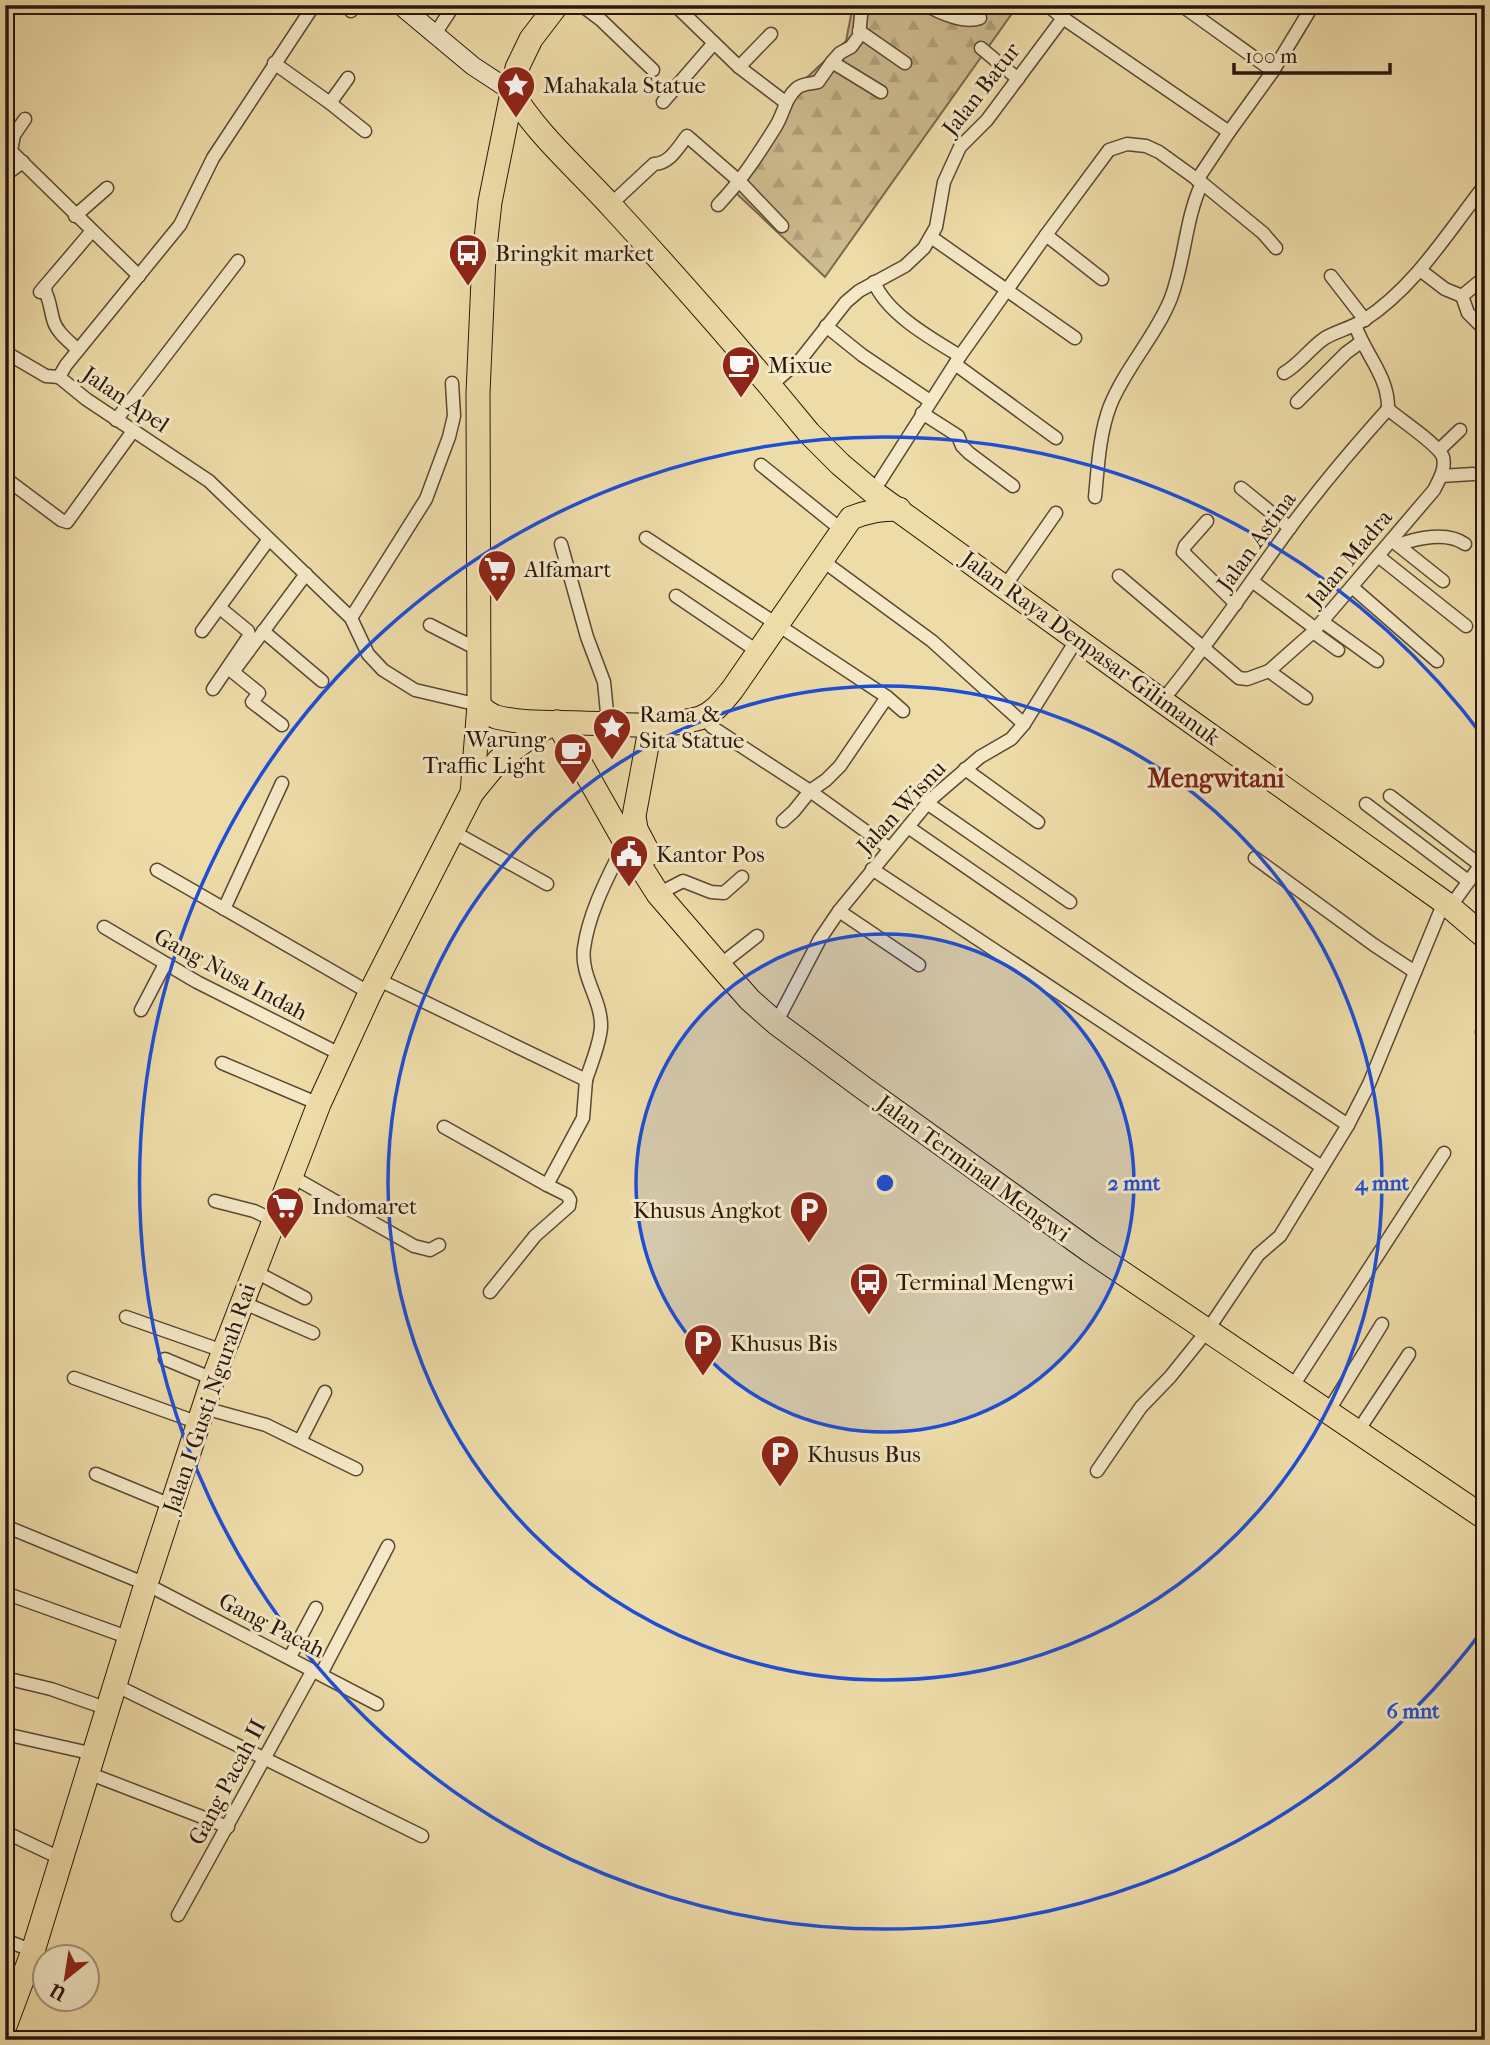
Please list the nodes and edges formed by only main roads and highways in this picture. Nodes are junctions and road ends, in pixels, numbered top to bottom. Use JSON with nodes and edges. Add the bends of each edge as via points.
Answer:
{"nodes":[{"id":1,"x":557,"y":5,"type":"edge"},
{"id":2,"x":511,"y":91,"type":"junction"},
{"id":3,"x":502,"y":138,"type":"junction"},
{"id":4,"x":546,"y":138,"type":"junction"},
{"id":5,"x":844,"y":468,"type":"junction"},
{"id":6,"x":899,"y":509,"type":"junction"},
{"id":7,"x":847,"y":525,"type":"junction"},
{"id":8,"x":479,"y":705,"type":"junction"},
{"id":9,"x":557,"y":722,"type":"junction"},
{"id":10,"x":651,"y":724,"type":"junction"},
{"id":11,"x":472,"y":793,"type":"junction"},
{"id":12,"x":665,"y":890,"type":"junction"},
{"id":13,"x":1485,"y":937,"type":"edge"},
{"id":14,"x":780,"y":1017,"type":"junction"},
{"id":15,"x":1210,"y":1326,"type":"junction"},
{"id":16,"x":1485,"y":1503,"type":"edge"},
{"id":17,"x":1485,"y":1518,"type":"edge"},
{"id":18,"x":14,"y":1976,"type":"edge"},
{"id":19,"x":5,"y":2026,"type":"edge"}],
"edges":[{"from":1,"to":2,"type":"highway","via":[[524,52]]},
{"from":2,"to":3,"type":"highway"},
{"from":2,"to":4,"type":"highway","name":"Jalan Raya Denpasar-Gilimanuk"},
{"from":3,"to":4,"type":"highway","via":[[524,129]]},
{"from":3,"to":8,"type":"highway","via":[[490,202],[481,302]]},
{"from":4,"to":5,"type":"highway","name":"Jalan Raya Denpasar-Gilimanuk"},
{"from":5,"to":6,"type":"highway","name":"Jalan Raya Denpasar-Gilimanuk"},
{"from":5,"to":7,"type":"highway","via":[[850,493]]},
{"from":6,"to":7,"type":"highway","via":[[883,509]]},
{"from":6,"to":13,"type":"highway","name":"Jalan Raya Denpasar-Gilimanuk","via":[[1447,904]]},
{"from":7,"to":10,"type":"highway","via":[[721,705],[703,717],[681,723]]},
{"from":8,"to":9,"type":"highway","via":[[489,714],[507,719]]},
{"from":8,"to":11,"type":"highway"},
{"from":9,"to":10,"type":"highway"},
{"from":9,"to":11,"type":"highway","via":[[499,760]]},
{"from":9,"to":12,"type":"highway","name":"Jalan Terminal Mengwi","via":[[625,842]]},
{"from":10,"to":12,"type":"highway","name":"Jalan Terminal Mengwi","via":[[634,816]]},
{"from":11,"to":18,"type":"highway","name":"Jalan I Gusti Ngurah Rai","via":[[341,1054],[273,1220],[171,1505],[33,1951]]},
{"from":12,"to":14,"type":"highway","name":"Jalan Terminal Mengwi"},
{"from":12,"to":14,"type":"highway","name":"Jalan Terminal Mengwi","via":[[719,967],[750,1000]]},
{"from":14,"to":15,"type":"highway","name":"Jalan Terminal Mengwi","via":[[979,1171]]},
{"from":15,"to":16,"type":"highway","name":"Jalan Terminal Mengwi","via":[[1298,1378]]},
{"from":15,"to":17,"type":"highway","name":"Jalan Terminal Mengwi"},
{"from":18,"to":19,"type":"highway","name":"Jalan I Gusti Ngurah Rai"}]}
